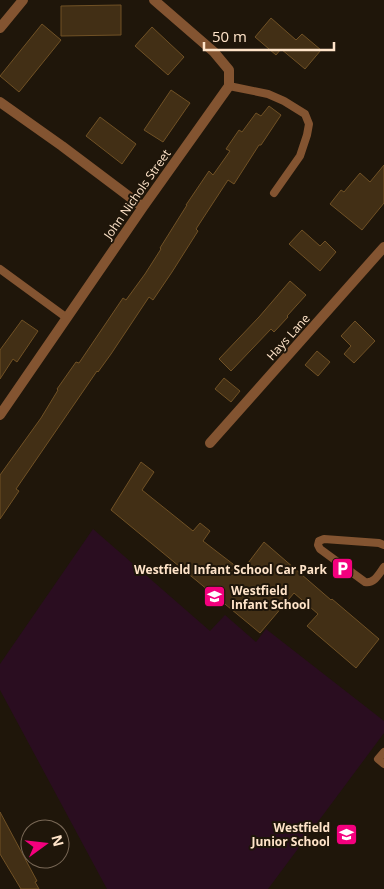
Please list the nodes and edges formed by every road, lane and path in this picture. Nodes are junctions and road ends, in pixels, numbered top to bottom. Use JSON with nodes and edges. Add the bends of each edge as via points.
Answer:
{"nodes":[{"id":1,"x":23,"y":0,"type":"edge"},
{"id":2,"x":154,"y":0,"type":"edge"},
{"id":3,"x":0,"y":28,"type":"edge"},
{"id":4,"x":229,"y":86,"type":"junction"},
{"id":5,"x":0,"y":102,"type":"edge"},
{"id":6,"x":274,"y":193,"type":"dead end"},
{"id":7,"x":143,"y":207,"type":"junction"},
{"id":8,"x":384,"y":247,"type":"edge"},
{"id":9,"x":0,"y":269,"type":"edge"},
{"id":10,"x":67,"y":318,"type":"junction"},
{"id":11,"x":0,"y":415,"type":"edge"},
{"id":12,"x":210,"y":443,"type":"dead end"},
{"id":13,"x":382,"y":544,"type":"edge"},
{"id":14,"x":384,"y":567,"type":"edge"},
{"id":15,"x":384,"y":752,"type":"edge"},
{"id":16,"x":384,"y":764,"type":"edge"}],
"edges":[{"from":1,"to":3,"type":"street"},
{"from":2,"to":4,"type":"street","via":[[214,52],[229,70]]},
{"from":4,"to":6,"type":"lane","via":[[268,94],[305,114],[309,124],[308,135],[300,156]]},
{"from":4,"to":7,"type":"street","name":"John Nichols Street"},
{"from":5,"to":7,"type":"street"},
{"from":7,"to":10,"type":"street","name":"John Nichols Street"},
{"from":8,"to":12,"type":"street","name":"Hays Lane"},
{"from":9,"to":10,"type":"lane"},
{"from":10,"to":11,"type":"street","name":"John Nichols Street"},
{"from":13,"to":14,"type":"lane","via":[[324,539],[318,545],[368,583]]},
{"from":15,"to":16,"type":"lane","via":[[378,759]]}]}
